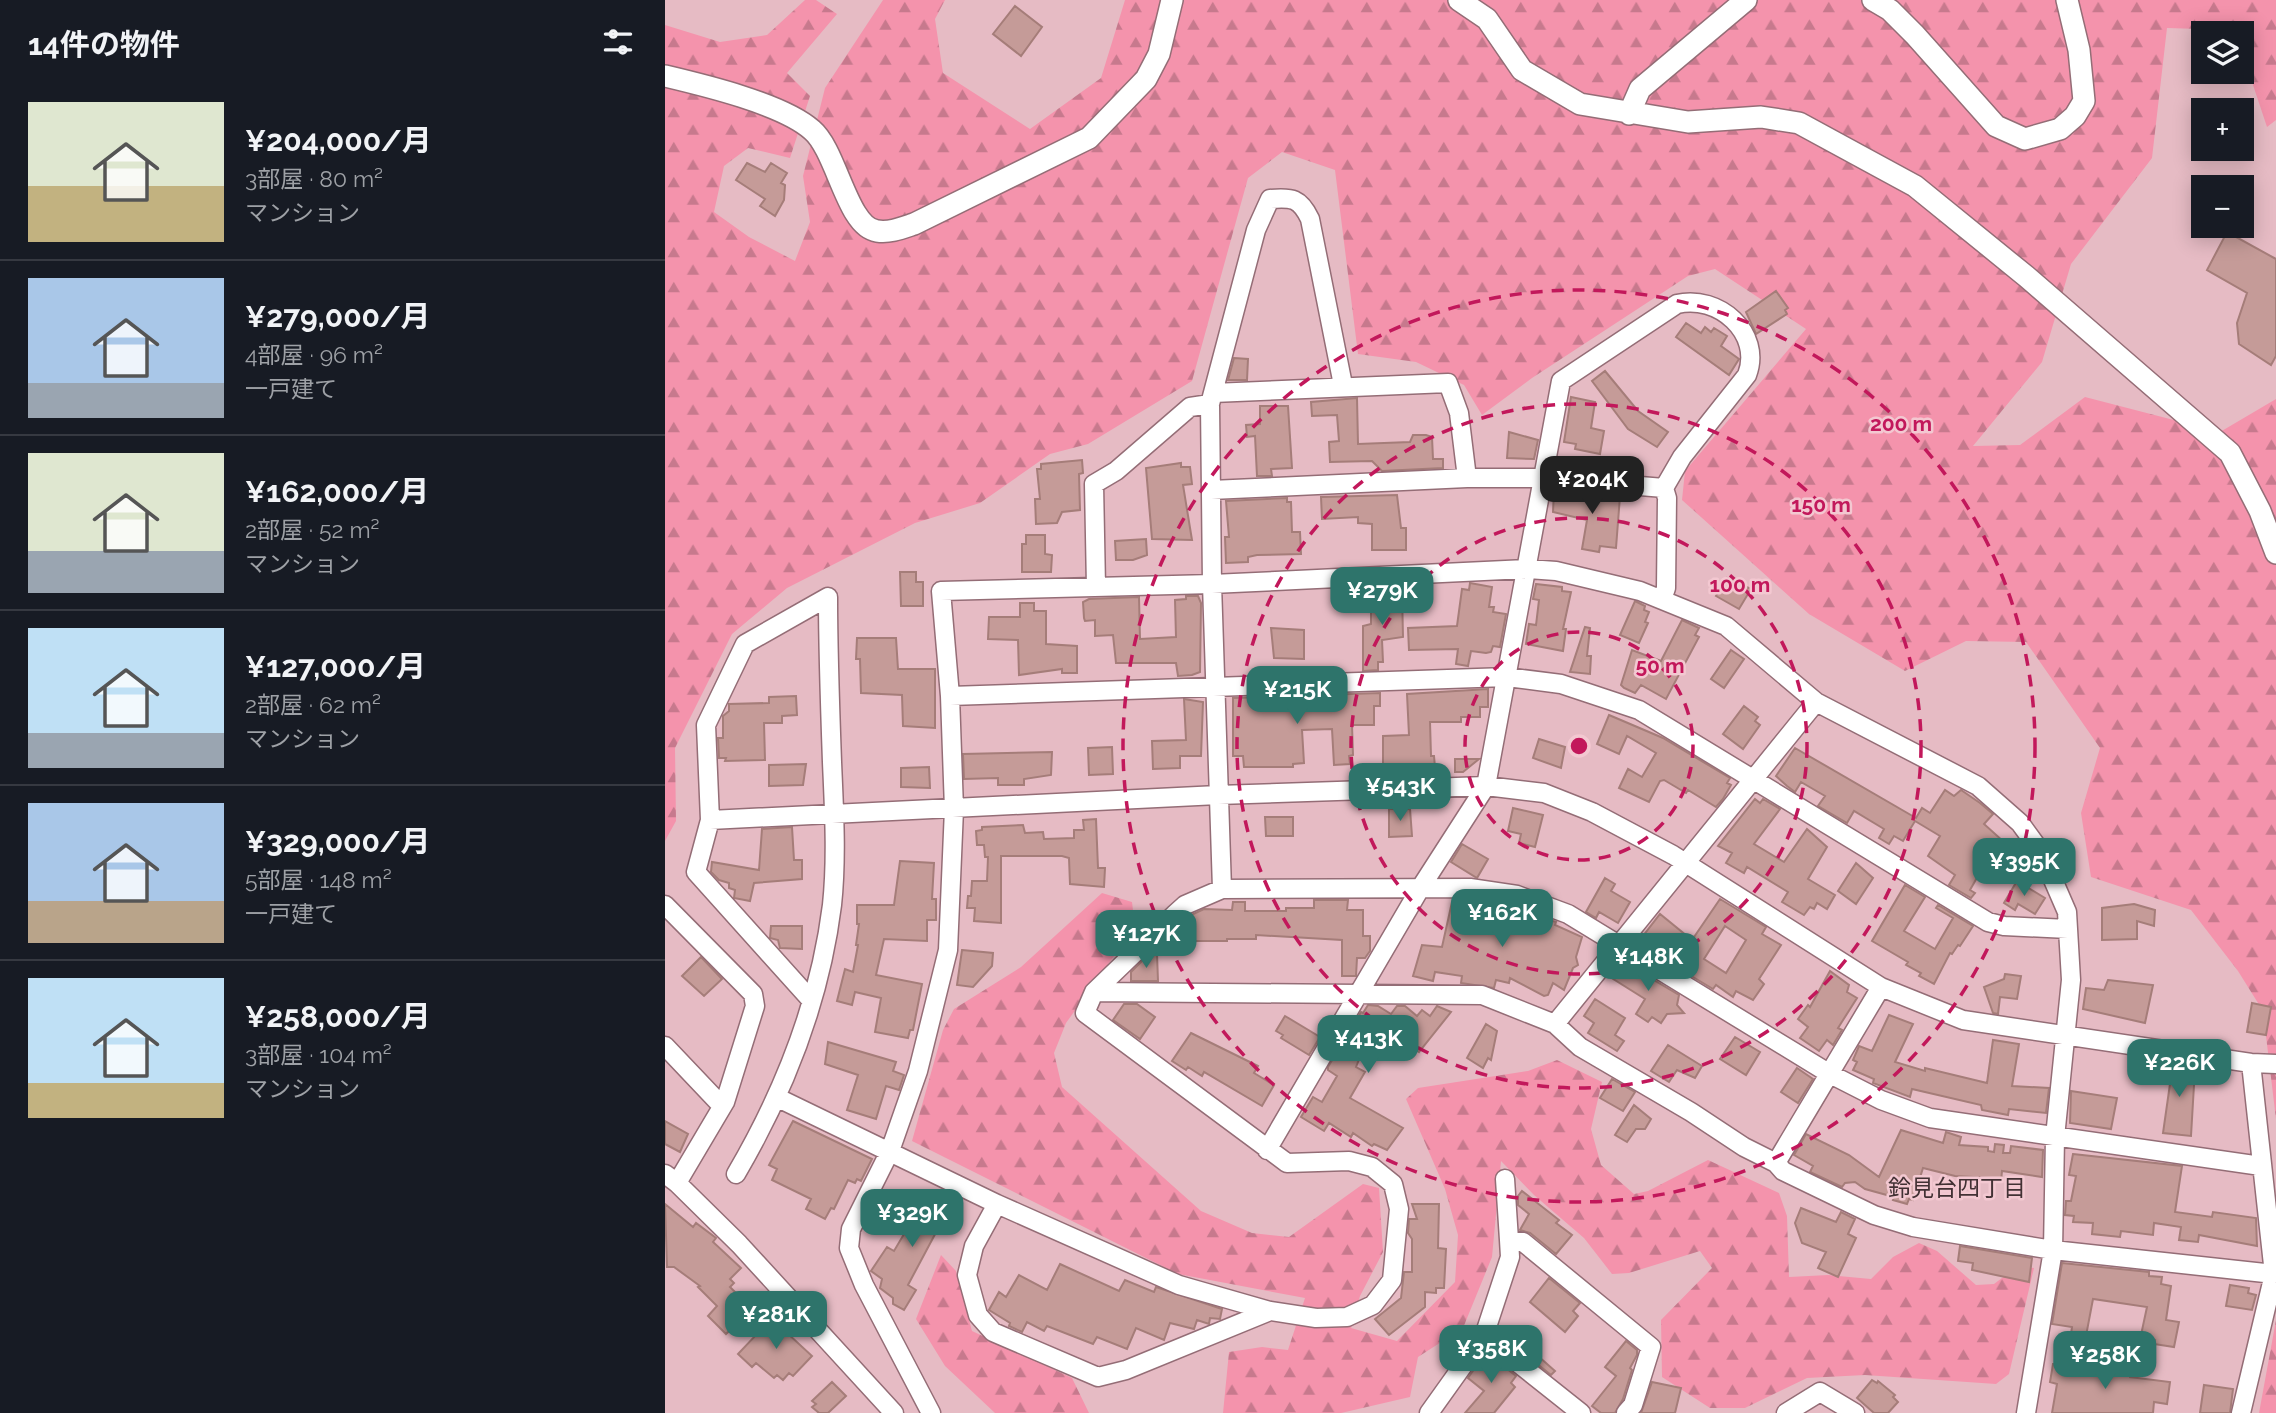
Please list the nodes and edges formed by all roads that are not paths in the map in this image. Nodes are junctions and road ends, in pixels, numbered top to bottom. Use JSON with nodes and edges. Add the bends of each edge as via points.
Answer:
{"nodes":[{"id":1,"x":1172,"y":0,"type":"edge"},
{"id":2,"x":1459,"y":0,"type":"edge"},
{"id":3,"x":1746,"y":0,"type":"edge"},
{"id":4,"x":1873,"y":0,"type":"edge"},
{"id":5,"x":2067,"y":0,"type":"edge"},
{"id":6,"x":665,"y":76,"type":"edge"},
{"id":7,"x":1629,"y":114,"type":"junction"},
{"id":8,"x":1343,"y":385,"type":"junction"},
{"id":9,"x":1212,"y":398,"type":"junction"},
{"id":10,"x":1467,"y":478,"type":"junction"},
{"id":11,"x":1544,"y":478,"type":"junction"},
{"id":12,"x":1664,"y":488,"type":"junction"},
{"id":13,"x":1211,"y":490,"type":"junction"},
{"id":14,"x":2276,"y":552,"type":"edge"},
{"id":15,"x":1528,"y":569,"type":"junction"},
{"id":16,"x":1212,"y":584,"type":"junction"},
{"id":17,"x":1096,"y":587,"type":"junction"},
{"id":18,"x":1661,"y":600,"type":"junction"},
{"id":19,"x":1507,"y":677,"type":"junction"},
{"id":20,"x":1215,"y":687,"type":"junction"},
{"id":21,"x":950,"y":696,"type":"junction"},
{"id":22,"x":1816,"y":702,"type":"junction"},
{"id":23,"x":1752,"y":781,"type":"junction"},
{"id":24,"x":1486,"y":786,"type":"junction"},
{"id":25,"x":1218,"y":795,"type":"junction"},
{"id":26,"x":954,"y":809,"type":"junction"},
{"id":27,"x":834,"y":815,"type":"junction"},
{"id":28,"x":710,"y":820,"type":"junction"},
{"id":29,"x":1687,"y":863,"type":"junction"},
{"id":30,"x":1421,"y":887,"type":"junction"},
{"id":31,"x":1223,"y":889,"type":"junction"},
{"id":32,"x":665,"y":905,"type":"edge"},
{"id":33,"x":2068,"y":929,"type":"junction"},
{"id":34,"x":1621,"y":945,"type":"junction"},
{"id":35,"x":1881,"y":987,"type":"junction"},
{"id":36,"x":1094,"y":992,"type":"junction"},
{"id":37,"x":1360,"y":996,"type":"junction"},
{"id":38,"x":811,"y":1000,"type":"junction"},
{"id":39,"x":1555,"y":1024,"type":"junction"},
{"id":40,"x":2066,"y":1035,"type":"junction"},
{"id":41,"x":665,"y":1046,"type":"edge"},
{"id":42,"x":2251,"y":1063,"type":"junction"},
{"id":43,"x":2276,"y":1064,"type":"edge"},
{"id":44,"x":1830,"y":1074,"type":"junction"},
{"id":45,"x":778,"y":1098,"type":"junction"},
{"id":46,"x":722,"y":1106,"type":"junction"},
{"id":47,"x":2055,"y":1137,"type":"junction"},
{"id":48,"x":1267,"y":1150,"type":"junction"},
{"id":49,"x":890,"y":1152,"type":"junction"},
{"id":50,"x":1776,"y":1163,"type":"junction"},
{"id":51,"x":2262,"y":1166,"type":"junction"},
{"id":52,"x":736,"y":1174,"type":"dead end"},
{"id":53,"x":671,"y":1179,"type":"edge"},
{"id":54,"x":1505,"y":1179,"type":"dead end"},
{"id":55,"x":997,"y":1204,"type":"junction"},
{"id":56,"x":1509,"y":1240,"type":"junction"},
{"id":57,"x":2053,"y":1250,"type":"junction"},
{"id":58,"x":2274,"y":1274,"type":"junction"},
{"id":59,"x":1270,"y":1311,"type":"junction"},
{"id":60,"x":1484,"y":1336,"type":"junction"},
{"id":61,"x":894,"y":1413,"type":"edge"},
{"id":62,"x":931,"y":1413,"type":"edge"},
{"id":63,"x":1429,"y":1413,"type":"edge"},
{"id":64,"x":1581,"y":1413,"type":"edge"},
{"id":65,"x":1626,"y":1413,"type":"edge"},
{"id":66,"x":1786,"y":1413,"type":"edge"},
{"id":67,"x":1854,"y":1413,"type":"edge"},
{"id":68,"x":2026,"y":1413,"type":"edge"},
{"id":69,"x":2241,"y":1413,"type":"edge"}],
"edges":[{"from":1,"to":6,"type":"street","via":[[1159,54],[1146,79],[1089,138],[914,224],[890,231],[874,231],[859,221],[829,150],[811,129],[741,97]]},
{"from":2,"to":7,"type":"street","via":[[1487,19],[1522,70],[1580,104]]},
{"from":3,"to":7,"type":"street","via":[[1640,89]]},
{"from":4,"to":5,"type":"street","via":[[1915,35],[1996,126],[2025,139],[2060,129],[2084,101],[2079,50]]},
{"from":7,"to":14,"type":"street","via":[[1688,122],[1761,117],[1799,123],[1915,187],[2230,453]]},
{"from":8,"to":9,"type":"street"},
{"from":8,"to":9,"type":"street","via":[[1310,219],[1303,204],[1291,197],[1270,199],[1256,230]]},
{"from":8,"to":10,"type":"street","via":[[1448,383],[1459,413]]},
{"from":9,"to":13,"type":"street"},
{"from":9,"to":17,"type":"street","via":[[1190,407],[1116,471],[1094,484]]},
{"from":10,"to":11,"type":"street"},
{"from":10,"to":13,"type":"street"},
{"from":11,"to":12,"type":"street"},
{"from":11,"to":12,"type":"street","via":[[1561,381],[1677,304],[1693,300],[1737,321],[1753,360],[1747,375],[1682,457]]},
{"from":11,"to":15,"type":"street"},
{"from":12,"to":18,"type":"street","via":[[1666,588]]},
{"from":13,"to":16,"type":"street"},
{"from":15,"to":16,"type":"street"},
{"from":15,"to":18,"type":"street","via":[[1556,571]]},
{"from":15,"to":19,"type":"street"},
{"from":16,"to":17,"type":"street"},
{"from":16,"to":20,"type":"street"},
{"from":17,"to":21,"type":"street","via":[[941,592]]},
{"from":18,"to":22,"type":"street","via":[[1726,626]]},
{"from":19,"to":20,"type":"street"},
{"from":19,"to":23,"type":"street","via":[[1561,684],[1639,710]]},
{"from":19,"to":24,"type":"street"},
{"from":20,"to":21,"type":"street"},
{"from":20,"to":25,"type":"street"},
{"from":21,"to":26,"type":"street"},
{"from":22,"to":23,"type":"street"},
{"from":22,"to":33,"type":"street","via":[[1950,769],[1978,786],[2020,823],[2041,852],[2067,912]]},
{"from":23,"to":29,"type":"street"},
{"from":23,"to":33,"type":"street","via":[[1988,922]]},
{"from":24,"to":25,"type":"street"},
{"from":24,"to":29,"type":"street","via":[[1544,793],[1593,812]]},
{"from":24,"to":30,"type":"street"},
{"from":25,"to":26,"type":"street"},
{"from":25,"to":31,"type":"street"},
{"from":26,"to":27,"type":"street"},
{"from":26,"to":49,"type":"street","via":[[948,950],[928,1041]]},
{"from":27,"to":28,"type":"street"},
{"from":27,"to":28,"type":"street","via":[[828,597],[745,644],[706,725]]},
{"from":27,"to":38,"type":"street","via":[[832,905]]},
{"from":28,"to":38,"type":"street","via":[[696,872]]},
{"from":29,"to":34,"type":"street"},
{"from":29,"to":35,"type":"street"},
{"from":30,"to":31,"type":"street"},
{"from":30,"to":34,"type":"street","via":[[1517,895],[1568,915]]},
{"from":30,"to":37,"type":"street"},
{"from":31,"to":36,"type":"street","via":[[1185,905]]},
{"from":32,"to":46,"type":"street","via":[[753,994],[755,1006]]},
{"from":33,"to":40,"type":"street","via":[[2071,979]]},
{"from":34,"to":39,"type":"street"},
{"from":34,"to":44,"type":"street"},
{"from":35,"to":40,"type":"street","via":[[1962,1020]]},
{"from":35,"to":44,"type":"street"},
{"from":36,"to":37,"type":"street"},
{"from":36,"to":48,"type":"street","via":[[1085,1013]]},
{"from":37,"to":39,"type":"street","via":[[1482,996]]},
{"from":37,"to":48,"type":"street"},
{"from":38,"to":45,"type":"street"},
{"from":39,"to":50,"type":"street","via":[[1580,1047]]},
{"from":40,"to":42,"type":"street"},
{"from":40,"to":47,"type":"street"},
{"from":41,"to":46,"type":"street"},
{"from":42,"to":43,"type":"street"},
{"from":42,"to":51,"type":"street"},
{"from":44,"to":47,"type":"street","via":[[1930,1118]]},
{"from":44,"to":50,"type":"street"},
{"from":45,"to":49,"type":"street"},
{"from":45,"to":52,"type":"street"},
{"from":46,"to":53,"type":"street"},
{"from":47,"to":51,"type":"street"},
{"from":47,"to":57,"type":"street"},
{"from":48,"to":59,"type":"street","via":[[1287,1163],[1349,1161],[1372,1167],[1393,1184],[1399,1209],[1392,1280],[1373,1305],[1347,1317]]},
{"from":49,"to":55,"type":"street"},
{"from":49,"to":62,"type":"street","via":[[851,1229],[849,1248]]},
{"from":50,"to":57,"type":"street","via":[[1783,1171],[1874,1215],[1913,1227]]},
{"from":51,"to":58,"type":"street"},
{"from":53,"to":61,"type":"street","via":[[739,1244]]},
{"from":54,"to":56,"type":"street"},
{"from":55,"to":59,"type":"street","via":[[1179,1284]]},
{"from":55,"to":59,"type":"street","via":[[974,1246],[967,1275],[978,1315],[993,1332],[1098,1377]]},
{"from":56,"to":60,"type":"street","via":[[1510,1257]]},
{"from":56,"to":65,"type":"street","via":[[1524,1242],[1651,1347],[1633,1405]]},
{"from":57,"to":58,"type":"street"},
{"from":57,"to":68,"type":"street"},
{"from":58,"to":69,"type":"street"},
{"from":60,"to":63,"type":"street"},
{"from":60,"to":64,"type":"street"},
{"from":66,"to":67,"type":"street","via":[[1820,1392]]}]}
